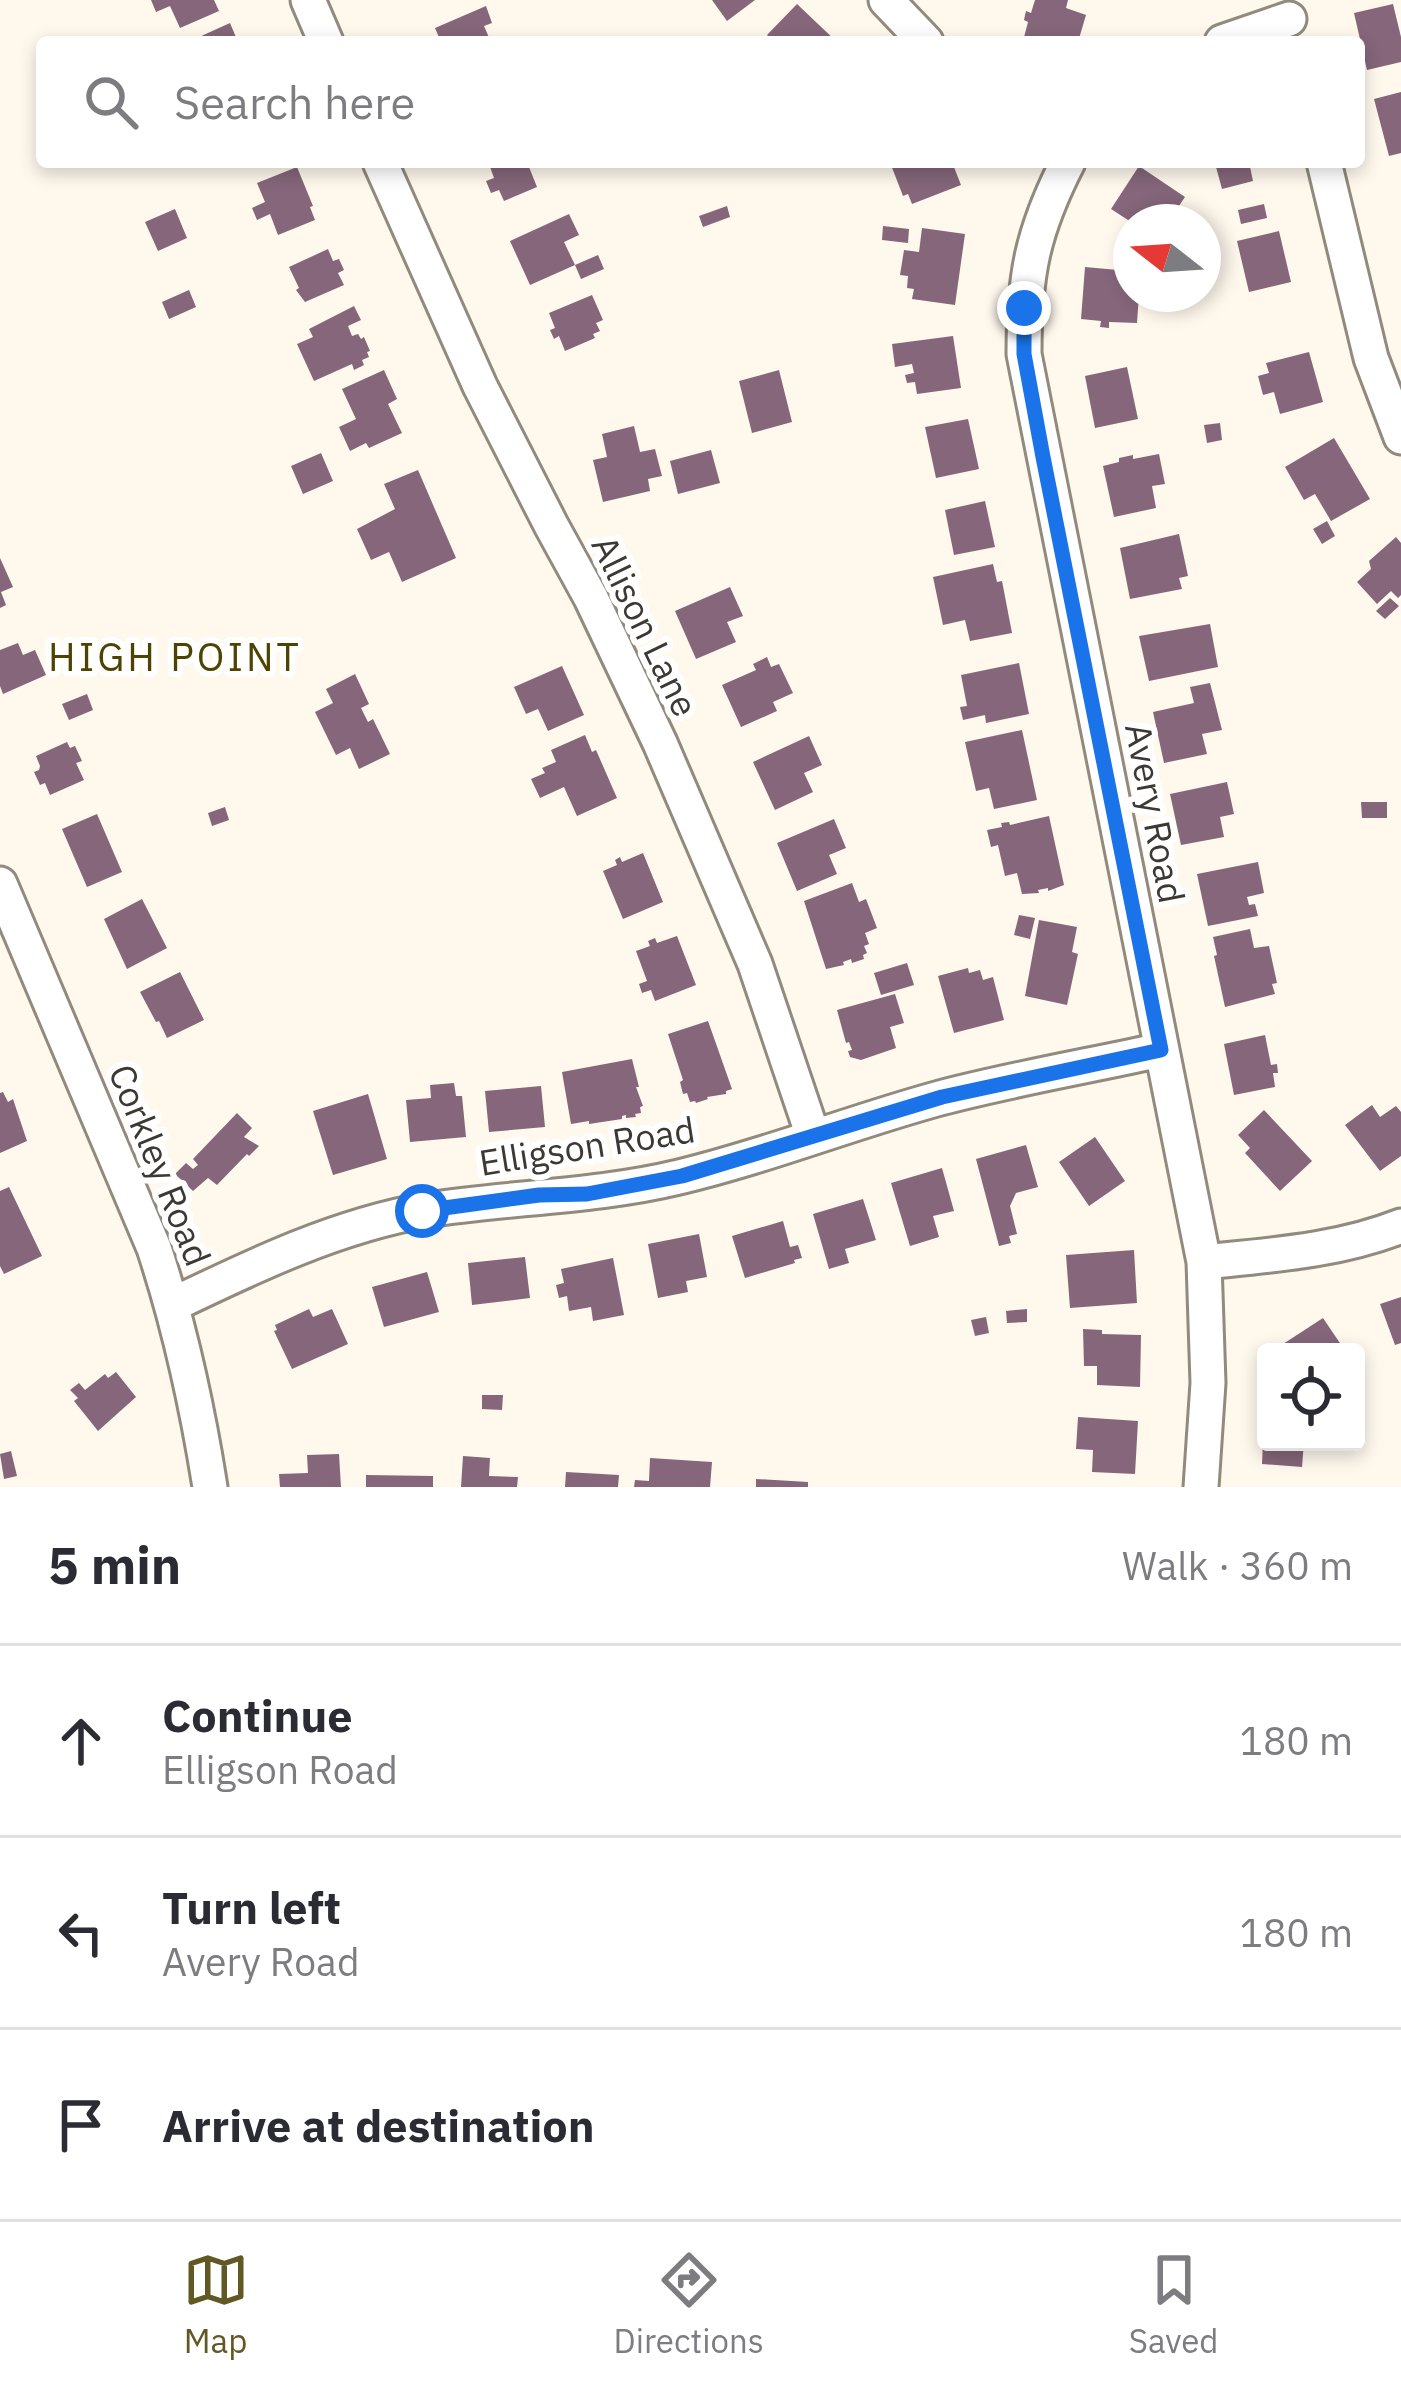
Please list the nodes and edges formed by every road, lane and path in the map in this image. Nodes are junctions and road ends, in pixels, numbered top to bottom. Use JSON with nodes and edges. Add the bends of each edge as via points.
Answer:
{"nodes":[{"id":1,"x":308,"y":0,"type":"edge"},
{"id":2,"x":886,"y":0,"type":"edge"},
{"id":3,"x":1289,"y":20,"type":"edge"},
{"id":4,"x":323,"y":36,"type":"edge"},
{"id":5,"x":920,"y":36,"type":"edge"},
{"id":6,"x":1240,"y":36,"type":"edge"},
{"id":7,"x":383,"y":168,"type":"edge"},
{"id":8,"x":1065,"y":168,"type":"edge"},
{"id":9,"x":1325,"y":168,"type":"edge"},
{"id":10,"x":1401,"y":437,"type":"edge"},
{"id":11,"x":0,"y":884,"type":"edge"},
{"id":12,"x":1161,"y":1050,"type":"junction"},
{"id":13,"x":813,"y":1136,"type":"junction"},
{"id":14,"x":1401,"y":1226,"type":"edge"},
{"id":15,"x":1204,"y":1262,"type":"junction"},
{"id":16,"x":172,"y":1305,"type":"junction"},
{"id":17,"x":210,"y":1487,"type":"edge"},
{"id":18,"x":1201,"y":1487,"type":"edge"}],
"edges":[{"from":1,"to":4,"type":"street"},
{"from":2,"to":5,"type":"street"},
{"from":3,"to":6,"type":"street"},
{"from":7,"to":13,"type":"street","name":"Allison Lane","via":[[480,386],[660,743],[755,964]]},
{"from":8,"to":12,"type":"street","name":"Avery Road","via":[[1028,266],[1024,354]]},
{"from":9,"to":10,"type":"street","via":[[1371,358]]},
{"from":11,"to":16,"type":"street","name":"Corkley Road"},
{"from":12,"to":13,"type":"street","name":"Elligson Road","via":[[942,1097]]},
{"from":12,"to":15,"type":"street","name":"Avery Road"},
{"from":13,"to":16,"type":"street","name":"Elligson Road","via":[[668,1179],[358,1226]]},
{"from":14,"to":15,"type":"street","via":[[1327,1248]]},
{"from":15,"to":18,"type":"street","name":"Avery Road"},
{"from":16,"to":17,"type":"street","name":"Corkley Road"}]}
